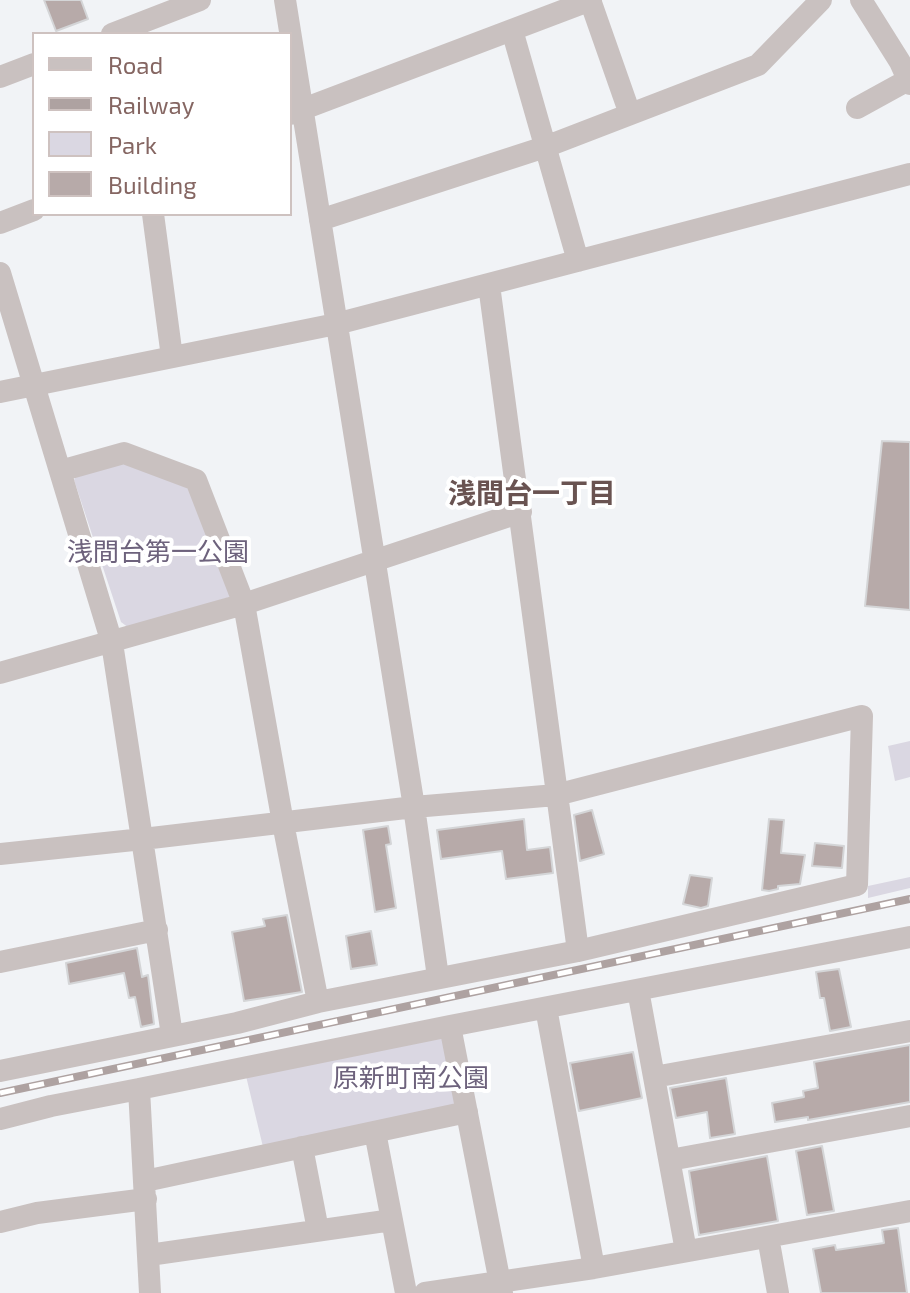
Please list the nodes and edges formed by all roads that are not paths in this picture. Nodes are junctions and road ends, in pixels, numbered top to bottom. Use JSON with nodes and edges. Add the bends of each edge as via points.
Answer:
{"nodes":[{"id":1,"x":200,"y":0,"type":"edge"},
{"id":2,"x":285,"y":0,"type":"edge"},
{"id":3,"x":590,"y":0,"type":"edge"},
{"id":4,"x":821,"y":0,"type":"edge"},
{"id":5,"x":861,"y":0,"type":"edge"},
{"id":6,"x":512,"y":30,"type":"junction"},
{"id":7,"x":117,"y":32,"type":"edge"},
{"id":8,"x":288,"y":32,"type":"edge"},
{"id":9,"x":32,"y":65,"type":"edge"},
{"id":10,"x":292,"y":71,"type":"edge"},
{"id":11,"x":0,"y":77,"type":"edge"},
{"id":12,"x":909,"y":82,"type":"edge"},
{"id":13,"x":857,"y":108,"type":"dead end"},
{"id":14,"x":296,"y":112,"type":"edge"},
{"id":15,"x":630,"y":114,"type":"junction"},
{"id":16,"x":545,"y":147,"type":"junction"},
{"id":17,"x":910,"y":174,"type":"edge"},
{"id":18,"x":32,"y":211,"type":"edge"},
{"id":19,"x":153,"y":216,"type":"edge"},
{"id":20,"x":320,"y":220,"type":"junction"},
{"id":21,"x":0,"y":223,"type":"edge"},
{"id":22,"x":578,"y":261,"type":"junction"},
{"id":23,"x":0,"y":273,"type":"edge"},
{"id":24,"x":489,"y":285,"type":"junction"},
{"id":25,"x":6,"y":312,"type":"edge"},
{"id":26,"x":336,"y":324,"type":"junction"},
{"id":27,"x":172,"y":357,"type":"junction"},
{"id":28,"x":33,"y":385,"type":"junction"},
{"id":29,"x":0,"y":392,"type":"edge"},
{"id":30,"x":60,"y":471,"type":"junction"},
{"id":31,"x":521,"y":512,"type":"junction"},
{"id":32,"x":373,"y":560,"type":"junction"},
{"id":33,"x":244,"y":604,"type":"junction"},
{"id":34,"x":112,"y":643,"type":"junction"},
{"id":35,"x":0,"y":673,"type":"edge"},
{"id":36,"x":556,"y":795,"type":"junction"},
{"id":37,"x":414,"y":807,"type":"junction"},
{"id":38,"x":283,"y":823,"type":"junction"},
{"id":39,"x":143,"y":839,"type":"junction"},
{"id":40,"x":0,"y":854,"type":"edge"},
{"id":41,"x":157,"y":930,"type":"junction"},
{"id":42,"x":910,"y":937,"type":"edge"},
{"id":43,"x":578,"y":951,"type":"junction"},
{"id":44,"x":0,"y":962,"type":"edge"},
{"id":45,"x":438,"y":977,"type":"junction"},
{"id":46,"x":638,"y":990,"type":"junction"},
{"id":47,"x":318,"y":1002,"type":"junction"},
{"id":48,"x":546,"y":1008,"type":"junction"},
{"id":49,"x":450,"y":1026,"type":"junction"},
{"id":50,"x":910,"y":1031,"type":"edge"},
{"id":51,"x":172,"y":1035,"type":"junction"},
{"id":52,"x":0,"y":1071,"type":"edge"},
{"id":53,"x":654,"y":1077,"type":"junction"},
{"id":54,"x":139,"y":1089,"type":"junction"},
{"id":55,"x":467,"y":1112,"type":"junction"},
{"id":56,"x":910,"y":1116,"type":"edge"},
{"id":57,"x":0,"y":1119,"type":"edge"},
{"id":58,"x":375,"y":1132,"type":"junction"},
{"id":59,"x":302,"y":1147,"type":"junction"},
{"id":60,"x":670,"y":1160,"type":"junction"},
{"id":61,"x":146,"y":1190,"type":"junction"},
{"id":62,"x":910,"y":1211,"type":"edge"},
{"id":63,"x":392,"y":1220,"type":"junction"},
{"id":64,"x":0,"y":1222,"type":"edge"},
{"id":65,"x":318,"y":1230,"type":"junction"},
{"id":66,"x":768,"y":1237,"type":"junction"},
{"id":67,"x":686,"y":1251,"type":"junction"},
{"id":68,"x":149,"y":1255,"type":"junction"},
{"id":69,"x":594,"y":1268,"type":"junction"},
{"id":70,"x":501,"y":1288,"type":"edge"},
{"id":71,"x":150,"y":1293,"type":"edge"},
{"id":72,"x":406,"y":1293,"type":"edge"},
{"id":73,"x":425,"y":1293,"type":"edge"},
{"id":74,"x":778,"y":1293,"type":"edge"}],
"edges":[{"from":1,"to":7,"type":"street"},
{"from":2,"to":8,"type":"street"},
{"from":3,"to":6,"type":"street"},
{"from":3,"to":15,"type":"street"},
{"from":4,"to":15,"type":"street","via":[[758,65]]},
{"from":5,"to":12,"type":"street"},
{"from":6,"to":14,"type":"street"},
{"from":6,"to":16,"type":"street"},
{"from":9,"to":11,"type":"street"},
{"from":10,"to":14,"type":"street"},
{"from":12,"to":13,"type":"street"},
{"from":14,"to":20,"type":"street"},
{"from":15,"to":16,"type":"street"},
{"from":16,"to":20,"type":"street"},
{"from":16,"to":22,"type":"street"},
{"from":17,"to":22,"type":"street"},
{"from":18,"to":21,"type":"street"},
{"from":19,"to":27,"type":"street"},
{"from":20,"to":26,"type":"street"},
{"from":22,"to":24,"type":"street"},
{"from":23,"to":25,"type":"street"},
{"from":24,"to":26,"type":"street"},
{"from":24,"to":31,"type":"street"},
{"from":25,"to":28,"type":"street"},
{"from":26,"to":27,"type":"street"},
{"from":26,"to":32,"type":"street"},
{"from":27,"to":28,"type":"street"},
{"from":28,"to":29,"type":"street"},
{"from":28,"to":30,"type":"street"},
{"from":30,"to":33,"type":"street","via":[[124,453],[196,480]]},
{"from":30,"to":34,"type":"street"},
{"from":31,"to":32,"type":"street"},
{"from":31,"to":36,"type":"street"},
{"from":32,"to":33,"type":"street"},
{"from":32,"to":37,"type":"street"},
{"from":33,"to":34,"type":"street"},
{"from":33,"to":38,"type":"street"},
{"from":34,"to":35,"type":"street"},
{"from":34,"to":39,"type":"street"},
{"from":36,"to":37,"type":"street"},
{"from":36,"to":43,"type":"street"},
{"from":36,"to":43,"type":"street","via":[[862,716],[857,885]]},
{"from":37,"to":38,"type":"street"},
{"from":37,"to":45,"type":"street"},
{"from":38,"to":39,"type":"street"},
{"from":38,"to":47,"type":"street"},
{"from":39,"to":40,"type":"street"},
{"from":39,"to":41,"type":"street"},
{"from":41,"to":44,"type":"street"},
{"from":41,"to":51,"type":"street"},
{"from":42,"to":46,"type":"street"},
{"from":43,"to":45,"type":"street"},
{"from":45,"to":47,"type":"street"},
{"from":46,"to":48,"type":"street"},
{"from":46,"to":53,"type":"street"},
{"from":47,"to":51,"type":"street"},
{"from":48,"to":49,"type":"street"},
{"from":48,"to":69,"type":"street"},
{"from":49,"to":54,"type":"street"},
{"from":49,"to":55,"type":"street"},
{"from":50,"to":53,"type":"street"},
{"from":51,"to":52,"type":"street"},
{"from":53,"to":60,"type":"street"},
{"from":54,"to":57,"type":"street"},
{"from":54,"to":61,"type":"street"},
{"from":55,"to":58,"type":"street"},
{"from":55,"to":70,"type":"street"},
{"from":56,"to":60,"type":"street"},
{"from":58,"to":59,"type":"street"},
{"from":58,"to":63,"type":"street"},
{"from":59,"to":61,"type":"street"},
{"from":59,"to":65,"type":"street"},
{"from":60,"to":67,"type":"street"},
{"from":61,"to":64,"type":"street"},
{"from":61,"to":68,"type":"street"},
{"from":62,"to":66,"type":"street"},
{"from":63,"to":65,"type":"street"},
{"from":63,"to":72,"type":"street"},
{"from":65,"to":68,"type":"street"},
{"from":66,"to":67,"type":"street"},
{"from":66,"to":74,"type":"street"},
{"from":67,"to":69,"type":"street"},
{"from":68,"to":71,"type":"street"},
{"from":69,"to":70,"type":"street"},
{"from":70,"to":73,"type":"street"}]}
